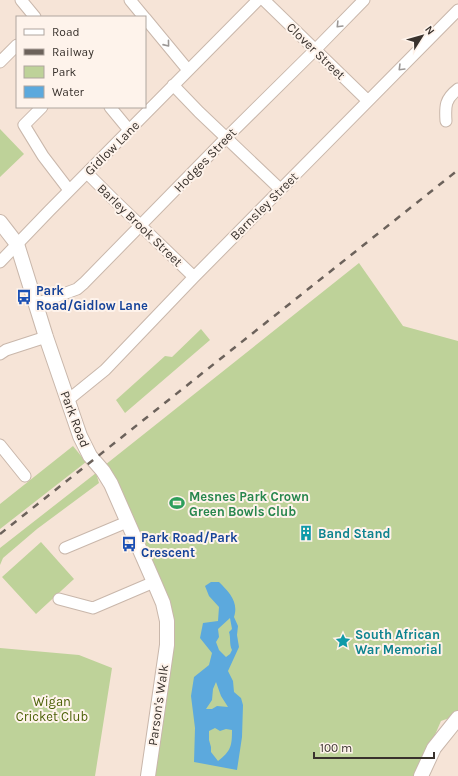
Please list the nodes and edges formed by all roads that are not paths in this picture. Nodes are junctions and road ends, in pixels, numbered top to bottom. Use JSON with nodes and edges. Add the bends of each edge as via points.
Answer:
{"nodes":[{"id":1,"x":21,"y":0,"type":"edge"},
{"id":2,"x":130,"y":0,"type":"edge"},
{"id":3,"x":258,"y":0,"type":"edge"},
{"id":4,"x":264,"y":0,"type":"edge"},
{"id":5,"x":364,"y":0,"type":"edge"},
{"id":6,"x":457,"y":12,"type":"edge"},
{"id":7,"x":34,"y":16,"type":"edge"},
{"id":8,"x":142,"y":16,"type":"edge"},
{"id":9,"x":146,"y":20,"type":"edge"},
{"id":10,"x":16,"y":46,"type":"edge"},
{"id":11,"x":315,"y":50,"type":"junction"},
{"id":12,"x":0,"y":62,"type":"edge"},
{"id":13,"x":188,"y":70,"type":"junction"},
{"id":14,"x":173,"y":85,"type":"junction"},
{"id":15,"x":458,"y":89,"type":"edge"},
{"id":16,"x":368,"y":101,"type":"junction"},
{"id":17,"x":41,"y":108,"type":"edge"},
{"id":18,"x":111,"y":108,"type":"edge"},
{"id":19,"x":446,"y":121,"type":"dead end"},
{"id":20,"x":129,"y":130,"type":"junction"},
{"id":21,"x":226,"y":138,"type":"junction"},
{"id":22,"x":87,"y":172,"type":"junction"},
{"id":23,"x":280,"y":189,"type":"junction"},
{"id":24,"x":69,"y":190,"type":"junction"},
{"id":25,"x":0,"y":222,"type":"edge"},
{"id":26,"x":141,"y":226,"type":"junction"},
{"id":27,"x":17,"y":244,"type":"junction"},
{"id":28,"x":0,"y":262,"type":"edge"},
{"id":29,"x":194,"y":277,"type":"junction"},
{"id":30,"x":36,"y":304,"type":"junction"},
{"id":31,"x":46,"y":337,"type":"junction"},
{"id":32,"x":0,"y":354,"type":"edge"},
{"id":33,"x":68,"y":400,"type":"junction"},
{"id":34,"x":0,"y":445,"type":"edge"},
{"id":35,"x":25,"y":476,"type":"dead end"},
{"id":36,"x":127,"y":522,"type":"junction"},
{"id":37,"x":65,"y":548,"type":"dead end"},
{"id":38,"x":154,"y":582,"type":"junction"},
{"id":39,"x":59,"y":600,"type":"dead end"},
{"id":40,"x":168,"y":634,"type":"joint"},
{"id":41,"x":458,"y":718,"type":"edge"},
{"id":42,"x":148,"y":776,"type":"edge"},
{"id":43,"x":421,"y":776,"type":"edge"}],
"edges":[{"from":1,"to":7,"type":"street"},
{"from":2,"to":8,"type":"street"},
{"from":3,"to":13,"type":"street","name":"Gidlow Lane"},
{"from":4,"to":11,"type":"street","name":"Clover Street"},
{"from":5,"to":11,"type":"street","name":"Hodges Street","one_way":true},
{"from":6,"to":16,"type":"street","name":"Barnsley Street","one_way":true},
{"from":9,"to":13,"type":"street","one_way":true},
{"from":10,"to":12,"type":"street"},
{"from":11,"to":16,"type":"street","name":"Clover Street"},
{"from":11,"to":21,"type":"street","name":"Hodges Street"},
{"from":13,"to":14,"type":"street","name":"Gidlow Lane"},
{"from":14,"to":20,"type":"street","name":"Gidlow Lane"},
{"from":14,"to":21,"type":"street"},
{"from":15,"to":19,"type":"street","via":[[449,97],[445,107]]},
{"from":16,"to":23,"type":"street","name":"Barnsley Street"},
{"from":17,"to":24,"type":"street","via":[[24,125],[43,156]]},
{"from":18,"to":20,"type":"street"},
{"from":20,"to":22,"type":"street","name":"Gidlow Lane"},
{"from":21,"to":23,"type":"street"},
{"from":21,"to":26,"type":"street","name":"Hodges Street"},
{"from":22,"to":24,"type":"street","name":"Gidlow Lane"},
{"from":22,"to":26,"type":"street","name":"Barley Brook Street"},
{"from":23,"to":29,"type":"street","name":"Barnsley Street"},
{"from":24,"to":27,"type":"street","name":"Gidlow Lane"},
{"from":25,"to":27,"type":"main road","name":"Park Road"},
{"from":26,"to":29,"type":"street","name":"Barley Brook Street"},
{"from":26,"to":30,"type":"street","name":"Hodges Street","via":[[77,289]]},
{"from":27,"to":28,"type":"street","name":"Gidlow Lane"},
{"from":27,"to":30,"type":"main road","name":"Park Road"},
{"from":29,"to":33,"type":"street","name":"Barnsley Street","via":[[105,370]]},
{"from":30,"to":31,"type":"main road","name":"Park Road"},
{"from":31,"to":32,"type":"street"},
{"from":31,"to":33,"type":"main road","name":"Park Road"},
{"from":33,"to":36,"type":"main road","name":"Park Road","via":[[85,447],[108,478]]},
{"from":34,"to":35,"type":"street"},
{"from":36,"to":37,"type":"street"},
{"from":36,"to":38,"type":"main road","name":"Park Road"},
{"from":38,"to":39,"type":"street","via":[[93,608]]},
{"from":38,"to":40,"type":"main road","name":"Park Road","via":[[165,611]]},
{"from":40,"to":42,"type":"main road","name":"Parson's Walk"},
{"from":41,"to":43,"type":"main road","via":[[434,748]]}]}
